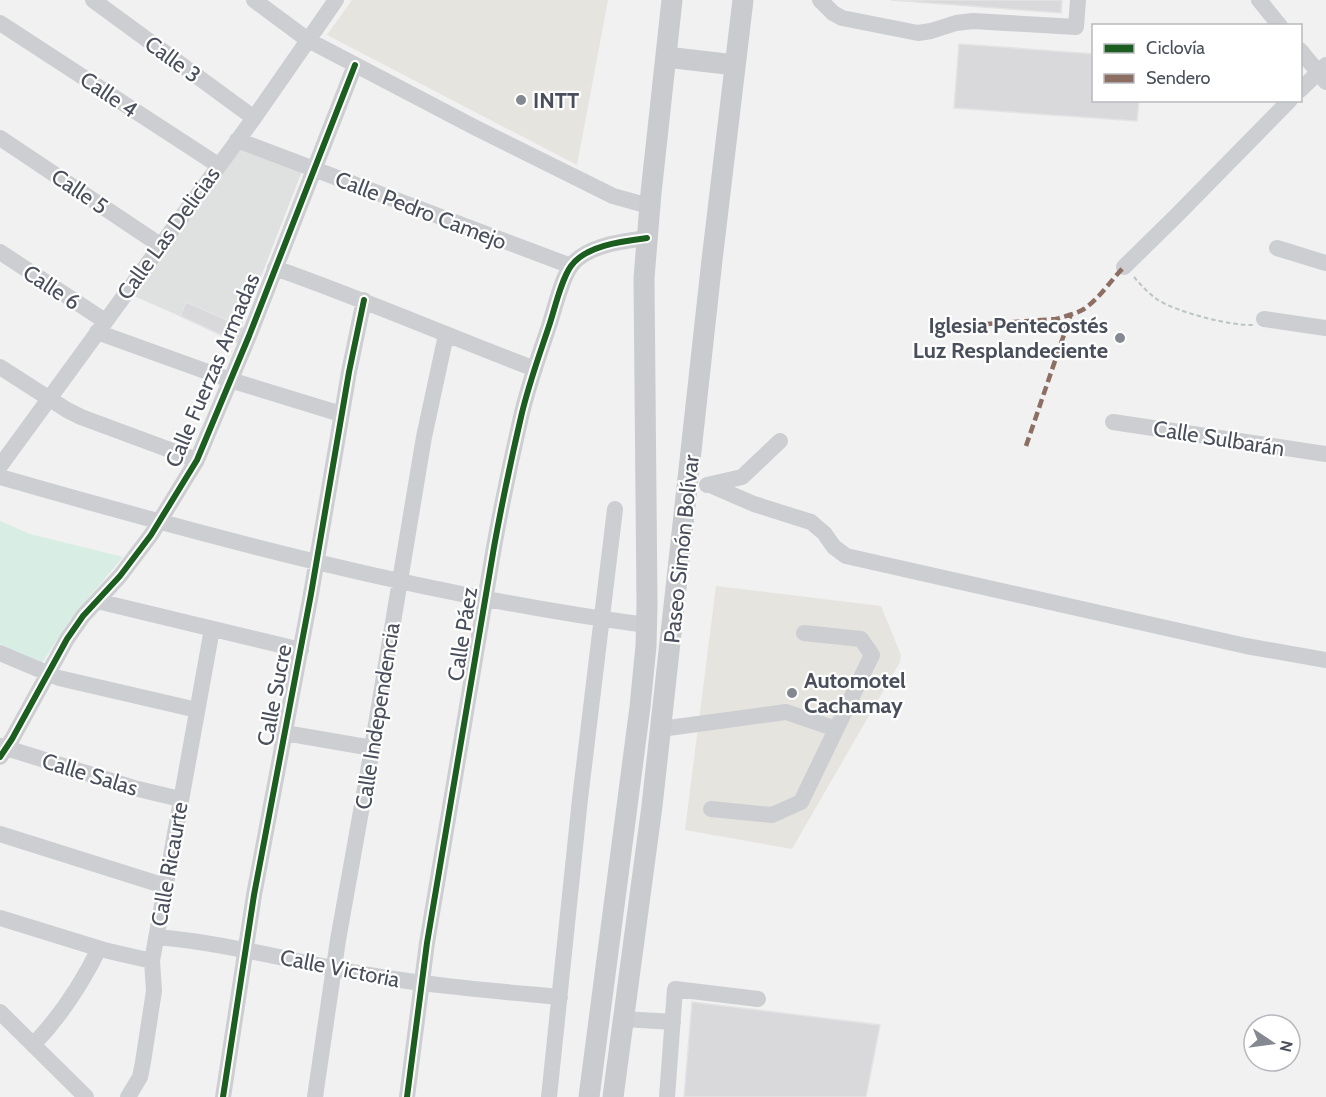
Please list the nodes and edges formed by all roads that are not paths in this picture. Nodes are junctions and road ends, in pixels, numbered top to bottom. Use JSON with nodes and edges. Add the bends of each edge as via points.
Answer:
{"nodes":[{"id":1,"x":93,"y":0,"type":"edge"},
{"id":2,"x":254,"y":0,"type":"edge"},
{"id":3,"x":336,"y":0,"type":"edge"},
{"id":4,"x":672,"y":0,"type":"edge"},
{"id":5,"x":743,"y":0,"type":"edge"},
{"id":6,"x":820,"y":0,"type":"edge"},
{"id":7,"x":1078,"y":0,"type":"edge"},
{"id":8,"x":1258,"y":0,"type":"edge"},
{"id":9,"x":0,"y":23,"type":"edge"},
{"id":10,"x":1278,"y":24,"type":"edge"},
{"id":11,"x":308,"y":40,"type":"junction"},
{"id":12,"x":1302,"y":53,"type":"edge"},
{"id":13,"x":666,"y":57,"type":"junction"},
{"id":14,"x":355,"y":64,"type":"junction"},
{"id":15,"x":735,"y":65,"type":"junction"},
{"id":16,"x":1323,"y":73,"type":"edge"},
{"id":17,"x":1302,"y":89,"type":"edge"},
{"id":18,"x":1288,"y":102,"type":"edge"},
{"id":19,"x":254,"y":118,"type":"junction"},
{"id":20,"x":0,"y":138,"type":"edge"},
{"id":21,"x":237,"y":140,"type":"junction"},
{"id":22,"x":219,"y":165,"type":"junction"},
{"id":23,"x":313,"y":169,"type":"junction"},
{"id":24,"x":650,"y":206,"type":"junction"},
{"id":25,"x":647,"y":238,"type":"junction"},
{"id":26,"x":160,"y":244,"type":"junction"},
{"id":27,"x":1277,"y":248,"type":"dead end"},
{"id":28,"x":0,"y":252,"type":"edge"},
{"id":29,"x":1326,"y":263,"type":"edge"},
{"id":30,"x":571,"y":266,"type":"junction"},
{"id":31,"x":1124,"y":267,"type":"road end"},
{"id":32,"x":275,"y":268,"type":"junction"},
{"id":33,"x":364,"y":300,"type":"junction"},
{"id":34,"x":1264,"y":319,"type":"road end"},
{"id":35,"x":101,"y":326,"type":"junction"},
{"id":36,"x":1326,"y":328,"type":"edge"},
{"id":37,"x":446,"y":335,"type":"junction"},
{"id":38,"x":0,"y":367,"type":"edge"},
{"id":39,"x":535,"y":369,"type":"junction"},
{"id":40,"x":230,"y":380,"type":"junction"},
{"id":41,"x":49,"y":399,"type":"junction"},
{"id":42,"x":341,"y":414,"type":"junction"},
{"id":43,"x":1113,"y":422,"type":"dead end"},
{"id":44,"x":780,"y":441,"type":"dead end"},
{"id":45,"x":1326,"y":454,"type":"edge"},
{"id":46,"x":197,"y":459,"type":"junction"},
{"id":47,"x":0,"y":466,"type":"edge"},
{"id":48,"x":0,"y":477,"type":"edge"},
{"id":49,"x":687,"y":484,"type":"junction"},
{"id":50,"x":710,"y":485,"type":"junction"},
{"id":51,"x":615,"y":509,"type":"dead end"},
{"id":52,"x":159,"y":522,"type":"junction"},
{"id":53,"x":316,"y":562,"type":"junction"},
{"id":54,"x":400,"y":580,"type":"junction"},
{"id":55,"x":486,"y":599,"type":"junction"},
{"id":56,"x":97,"y":601,"type":"junction"},
{"id":57,"x":601,"y":619,"type":"junction"},
{"id":58,"x":646,"y":625,"type":"junction"},
{"id":59,"x":212,"y":629,"type":"junction"},
{"id":60,"x":804,"y":633,"type":"dead end"},
{"id":61,"x":301,"y":650,"type":"junction"},
{"id":62,"x":0,"y":653,"type":"edge"},
{"id":63,"x":1326,"y":660,"type":"edge"},
{"id":64,"x":48,"y":673,"type":"junction"},
{"id":65,"x":196,"y":710,"type":"junction"},
{"id":66,"x":661,"y":729,"type":"junction"},
{"id":67,"x":836,"y":729,"type":"junction"},
{"id":68,"x":285,"y":733,"type":"junction"},
{"id":69,"x":372,"y":748,"type":"junction"},
{"id":70,"x":2,"y":750,"type":"edge"},
{"id":71,"x":180,"y":799,"type":"junction"},
{"id":72,"x":711,"y":809,"type":"dead end"},
{"id":73,"x":0,"y":834,"type":"edge"},
{"id":74,"x":165,"y":886,"type":"junction"},
{"id":75,"x":0,"y":918,"type":"edge"},
{"id":76,"x":156,"y":937,"type":"junction"},
{"id":77,"x":99,"y":949,"type":"junction"},
{"id":78,"x":246,"y":949,"type":"junction"},
{"id":79,"x":152,"y":961,"type":"junction"},
{"id":80,"x":334,"y":968,"type":"junction"},
{"id":81,"x":421,"y":984,"type":"junction"},
{"id":82,"x":560,"y":997,"type":"junction"},
{"id":83,"x":758,"y":999,"type":"dead end"},
{"id":84,"x":0,"y":1012,"type":"edge"},
{"id":85,"x":624,"y":1019,"type":"junction"},
{"id":86,"x":673,"y":1022,"type":"junction"},
{"id":87,"x":33,"y":1045,"type":"junction"},
{"id":88,"x":86,"y":1097,"type":"edge"},
{"id":89,"x":128,"y":1097,"type":"edge"},
{"id":90,"x":224,"y":1097,"type":"edge"},
{"id":91,"x":315,"y":1097,"type":"edge"},
{"id":92,"x":406,"y":1097,"type":"edge"},
{"id":93,"x":549,"y":1097,"type":"edge"},
{"id":94,"x":589,"y":1097,"type":"edge"},
{"id":95,"x":613,"y":1097,"type":"edge"},
{"id":96,"x":667,"y":1097,"type":"edge"}],
"edges":[{"from":1,"to":19,"type":"street","name":"Calle 3"},
{"from":2,"to":11,"type":"street"},
{"from":3,"to":11,"type":"street","name":"Calle Las Delicias"},
{"from":4,"to":13,"type":"main road","name":"Paseo Simón Bolívar"},
{"from":5,"to":15,"type":"main road","name":"Paseo Simón Bolívar"},
{"from":6,"to":7,"type":"street","via":[[842,18],[925,33],[973,21],[1076,27]]},
{"from":8,"to":10,"type":"street"},
{"from":9,"to":22,"type":"street","name":"Calle 4"},
{"from":11,"to":14,"type":"street"},
{"from":11,"to":19,"type":"street","name":"Calle Las Delicias"},
{"from":12,"to":16,"type":"street"},
{"from":13,"to":15,"type":"main road"},
{"from":13,"to":24,"type":"main road","name":"Paseo Simón Bolívar"},
{"from":14,"to":23,"type":"street","name":"Calle Fuerzas Armadas"},
{"from":14,"to":24,"type":"street","via":[[613,196]]},
{"from":15,"to":49,"type":"main road","name":"Paseo Simón Bolívar"},
{"from":16,"to":17,"type":"street"},
{"from":18,"to":31,"type":"street"},
{"from":19,"to":21,"type":"street","name":"Calle Las Delicias"},
{"from":20,"to":26,"type":"street","name":"Calle 5"},
{"from":21,"to":22,"type":"street","name":"Calle Las Delicias"},
{"from":21,"to":23,"type":"street","name":"Calle Pedro Camejo"},
{"from":22,"to":26,"type":"street","name":"Calle Las Delicias"},
{"from":23,"to":30,"type":"street","name":"Calle Pedro Camejo"},
{"from":23,"to":32,"type":"street","name":"Calle Fuerzas Armadas"},
{"from":24,"to":25,"type":"main road","name":"Paseo Simón Bolívar"},
{"from":25,"to":30,"type":"street","via":[[601,247]]},
{"from":25,"to":58,"type":"main road","name":"Paseo Simón Bolívar","via":[[643,322]]},
{"from":26,"to":35,"type":"street","name":"Calle Las Delicias"},
{"from":27,"to":29,"type":"street"},
{"from":28,"to":35,"type":"street","name":"Calle 6"},
{"from":30,"to":39,"type":"street","name":"Calle Páez"},
{"from":32,"to":33,"type":"street"},
{"from":32,"to":40,"type":"street","name":"Calle Fuerzas Armadas"},
{"from":33,"to":37,"type":"street"},
{"from":33,"to":42,"type":"street","name":"Calle Sucre"},
{"from":34,"to":36,"type":"street"},
{"from":35,"to":40,"type":"street","name":"Calle 6"},
{"from":35,"to":41,"type":"street","name":"Calle Las Delicias"},
{"from":37,"to":39,"type":"street"},
{"from":37,"to":54,"type":"street","name":"Calle Independencia"},
{"from":38,"to":41,"type":"street"},
{"from":39,"to":55,"type":"street","name":"Calle Páez","via":[[504,493]]},
{"from":40,"to":42,"type":"street","name":"Calle 6"},
{"from":40,"to":46,"type":"street","name":"Calle Fuerzas Armadas"},
{"from":41,"to":46,"type":"street","via":[[81,417]]},
{"from":41,"to":47,"type":"street","name":"Calle Las Delicias"},
{"from":42,"to":53,"type":"street","name":"Calle Sucre"},
{"from":43,"to":45,"type":"street","name":"Calle Sulbarán"},
{"from":44,"to":50,"type":"street","via":[[748,474]]},
{"from":46,"to":52,"type":"street","name":"Calle Fuerzas Armadas"},
{"from":48,"to":52,"type":"street"},
{"from":49,"to":50,"type":"street"},
{"from":49,"to":66,"type":"main road","name":"Paseo Simón Bolívar"},
{"from":50,"to":63,"type":"street","via":[[811,522],[846,556],[1246,646]]},
{"from":51,"to":57,"type":"street"},
{"from":52,"to":53,"type":"street"},
{"from":52,"to":56,"type":"street","name":"Calle Fuerzas Armadas","via":[[126,569]]},
{"from":53,"to":54,"type":"street"},
{"from":53,"to":61,"type":"street","name":"Calle Sucre"},
{"from":54,"to":55,"type":"street"},
{"from":54,"to":69,"type":"street","name":"Calle Independencia"},
{"from":55,"to":57,"type":"street"},
{"from":55,"to":81,"type":"street","name":"Calle Páez"},
{"from":56,"to":59,"type":"street"},
{"from":56,"to":64,"type":"street","name":"Calle Fuerzas Armadas","via":[[67,639]]},
{"from":57,"to":58,"type":"street"},
{"from":57,"to":82,"type":"street"},
{"from":58,"to":94,"type":"main road","name":"Paseo Simón Bolívar","via":[[641,697]]},
{"from":59,"to":61,"type":"street"},
{"from":59,"to":65,"type":"street","name":"Calle Ricaurte"},
{"from":60,"to":67,"type":"street","via":[[861,639],[872,655]]},
{"from":61,"to":68,"type":"street","name":"Calle Sucre"},
{"from":62,"to":64,"type":"street"},
{"from":64,"to":65,"type":"street"},
{"from":64,"to":70,"type":"street","name":"Calle Fuerzas Armadas"},
{"from":65,"to":71,"type":"street","name":"Calle Ricaurte"},
{"from":66,"to":67,"type":"street","via":[[786,712]]},
{"from":66,"to":85,"type":"main road","name":"Paseo Simón Bolívar"},
{"from":67,"to":72,"type":"street","via":[[801,802],[772,815]]},
{"from":68,"to":69,"type":"street"},
{"from":68,"to":78,"type":"street","name":"Calle Sucre"},
{"from":69,"to":80,"type":"street","name":"Calle Independencia"},
{"from":70,"to":71,"type":"street","name":"Calle Salas"},
{"from":71,"to":74,"type":"street","name":"Calle Ricaurte"},
{"from":73,"to":74,"type":"street"},
{"from":74,"to":76,"type":"street","name":"Calle Ricaurte"},
{"from":75,"to":77,"type":"street"},
{"from":76,"to":78,"type":"street","name":"Calle Victoria"},
{"from":76,"to":79,"type":"street","name":"Calle Ricaurte"},
{"from":77,"to":79,"type":"street"},
{"from":77,"to":87,"type":"street","via":[[69,1003]]},
{"from":78,"to":80,"type":"street","name":"Calle Victoria"},
{"from":78,"to":90,"type":"street","name":"Calle Sucre"},
{"from":79,"to":89,"type":"street","name":"Calle Ricaurte","via":[[154,991],[143,1062],[140,1077]]},
{"from":80,"to":81,"type":"street","name":"Calle Victoria"},
{"from":80,"to":91,"type":"street","name":"Calle Independencia"},
{"from":81,"to":82,"type":"street","name":"Calle Victoria"},
{"from":81,"to":92,"type":"street","name":"Calle Páez"},
{"from":82,"to":93,"type":"street"},
{"from":83,"to":86,"type":"street","via":[[675,989]]},
{"from":84,"to":87,"type":"street"},
{"from":85,"to":86,"type":"street"},
{"from":85,"to":95,"type":"main road","name":"Paseo Simón Bolívar"},
{"from":86,"to":96,"type":"street"},
{"from":87,"to":88,"type":"street"}]}
